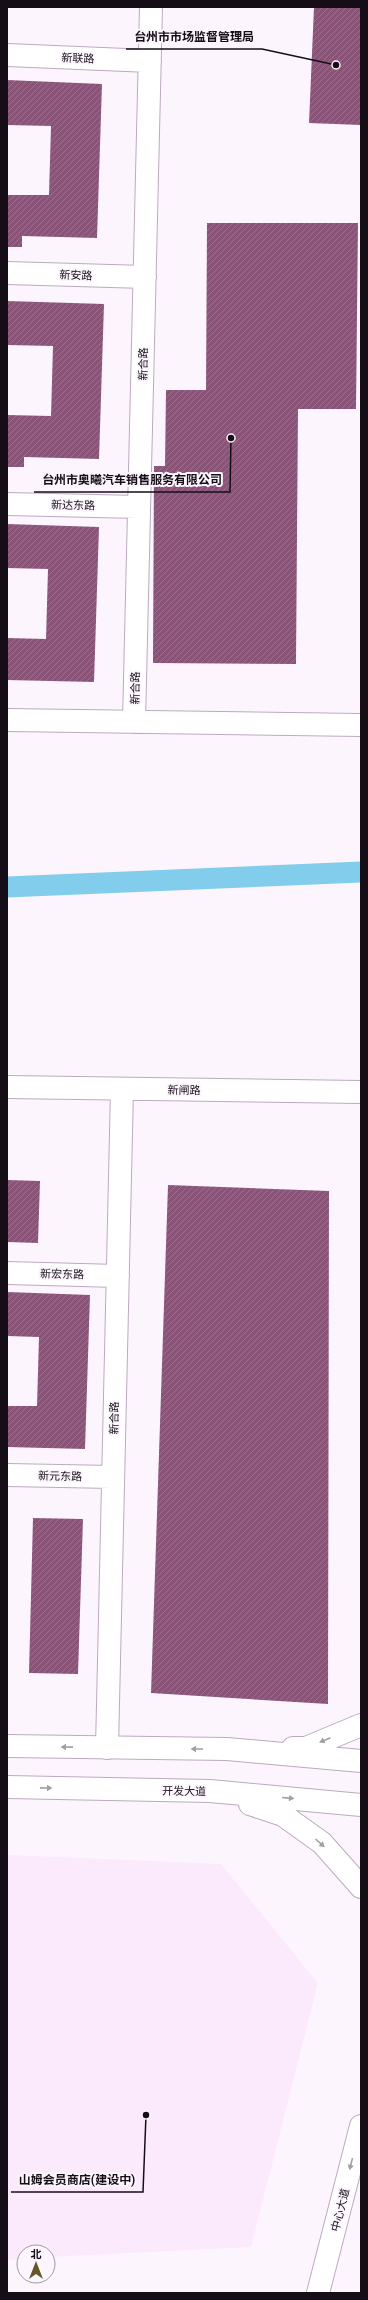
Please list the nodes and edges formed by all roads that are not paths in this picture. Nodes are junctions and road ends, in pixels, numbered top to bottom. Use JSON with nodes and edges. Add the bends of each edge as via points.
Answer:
{"nodes":[{"id":1,"x":151,"y":7,"type":"edge"},
{"id":2,"x":7,"y":55,"type":"edge"},
{"id":3,"x":150,"y":61,"type":"junction"},
{"id":4,"x":7,"y":273,"type":"edge"},
{"id":5,"x":145,"y":277,"type":"junction"},
{"id":6,"x":7,"y":504,"type":"edge"},
{"id":7,"x":139,"y":507,"type":"junction"},
{"id":8,"x":7,"y":720,"type":"edge"},
{"id":9,"x":134,"y":722,"type":"junction"},
{"id":10,"x":361,"y":725,"type":"edge"},
{"id":11,"x":7,"y":1087,"type":"edge"},
{"id":12,"x":122,"y":1089,"type":"junction"},
{"id":13,"x":361,"y":1092,"type":"edge"},
{"id":14,"x":7,"y":1273,"type":"edge"},
{"id":15,"x":118,"y":1276,"type":"junction"},
{"id":16,"x":7,"y":1475,"type":"edge"},
{"id":17,"x":113,"y":1477,"type":"junction"},
{"id":18,"x":361,"y":1725,"type":"edge"},
{"id":19,"x":7,"y":1746,"type":"edge"},
{"id":20,"x":107,"y":1748,"type":"junction"},
{"id":21,"x":227,"y":1749,"type":"junction"},
{"id":22,"x":361,"y":1761,"type":"edge"},
{"id":23,"x":7,"y":1787,"type":"edge"},
{"id":24,"x":210,"y":1792,"type":"junction"},
{"id":25,"x":361,"y":1805,"type":"edge"},
{"id":26,"x":361,"y":1887,"type":"edge"},
{"id":27,"x":361,"y":2126,"type":"edge"},
{"id":28,"x":318,"y":2293,"type":"edge"}],
"edges":[{"from":1,"to":3,"type":"street","name":"新合路"},
{"from":2,"to":3,"type":"street","name":"新联路"},
{"from":3,"to":5,"type":"street","name":"新合路"},
{"from":4,"to":5,"type":"street","name":"新安路"},
{"from":5,"to":7,"type":"street","name":"新合路"},
{"from":6,"to":7,"type":"street","name":"新达东路"},
{"from":7,"to":9,"type":"street","name":"新合路"},
{"from":8,"to":9,"type":"street"},
{"from":9,"to":10,"type":"street"},
{"from":11,"to":12,"type":"street","name":"新闸路"},
{"from":12,"to":13,"type":"street","name":"新闸路"},
{"from":12,"to":15,"type":"street","name":"新合路"},
{"from":14,"to":15,"type":"street","name":"新宏东路"},
{"from":15,"to":17,"type":"street","name":"新合路"},
{"from":16,"to":17,"type":"street","name":"新元东路"},
{"from":17,"to":20,"type":"street","name":"新合路"},
{"from":18,"to":21,"type":"street","one_way":true,"via":[[306,1748]]},
{"from":20,"to":19,"type":"street","one_way":true},
{"from":21,"to":20,"type":"street","one_way":true},
{"from":21,"to":22,"type":"street"},
{"from":23,"to":24,"type":"street","name":"开发大道","one_way":true},
{"from":24,"to":25,"type":"street","name":"开发大道","one_way":true},
{"from":24,"to":26,"type":"street","one_way":true,"via":[[283,1815],[322,1843]]},
{"from":27,"to":28,"type":"street","name":"中心大道","one_way":true}]}
